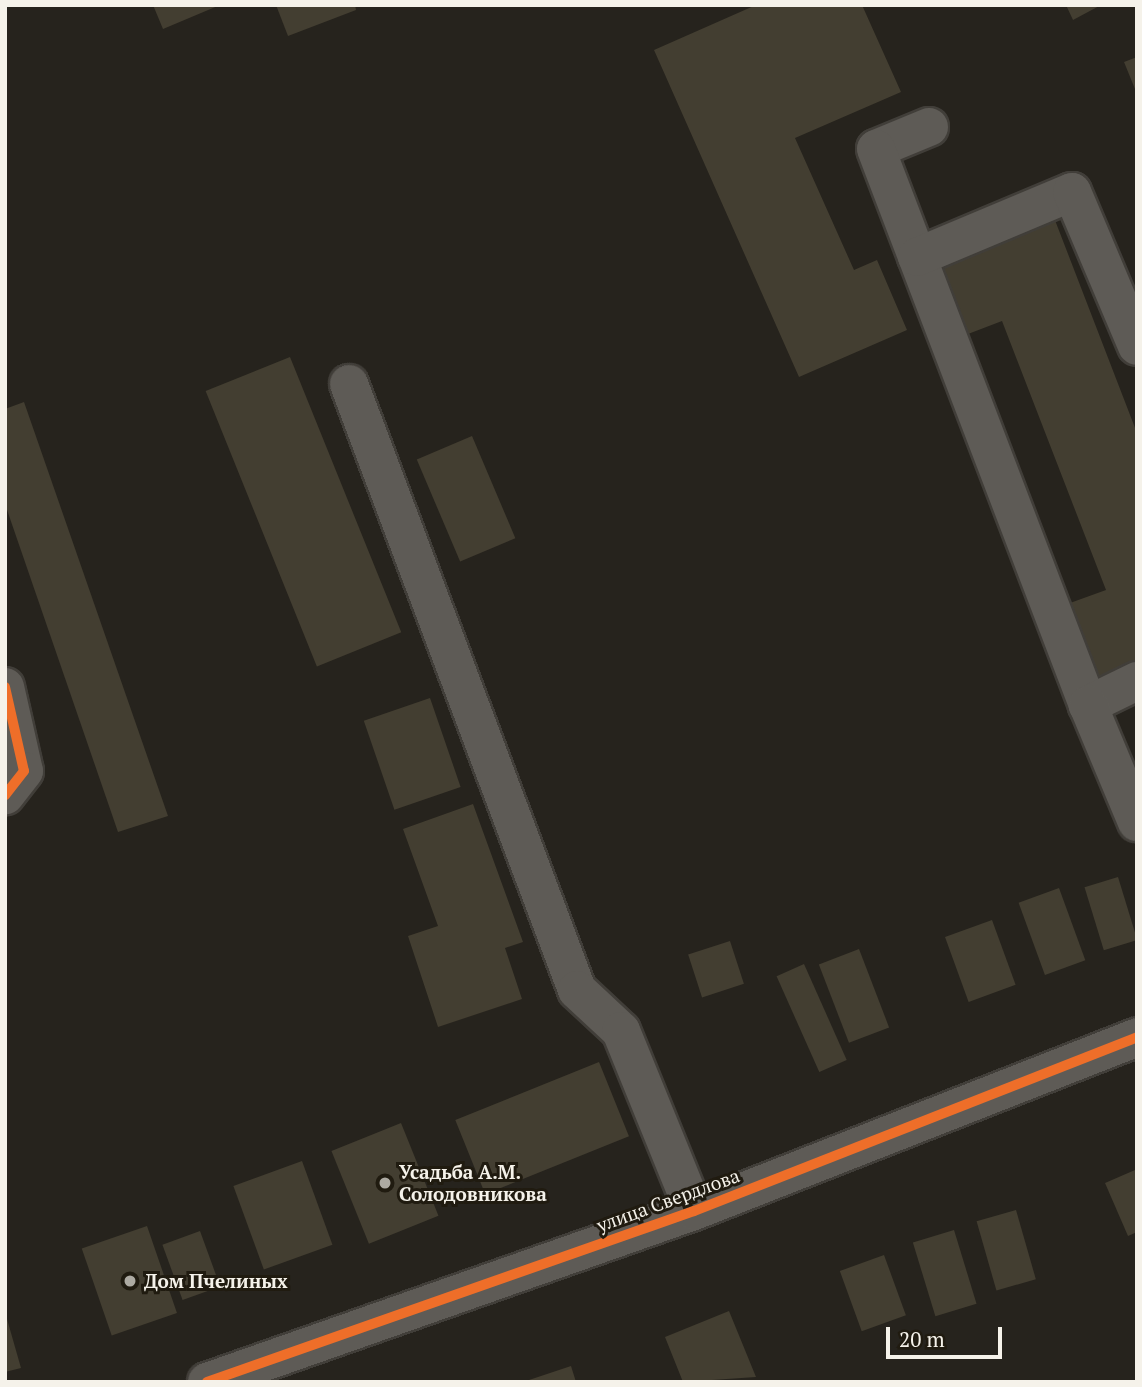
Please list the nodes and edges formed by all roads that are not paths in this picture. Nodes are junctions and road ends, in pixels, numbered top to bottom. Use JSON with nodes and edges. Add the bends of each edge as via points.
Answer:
{"nodes":[{"id":1,"x":929,"y":127,"type":"dead end"},
{"id":2,"x":917,"y":257,"type":"junction"},
{"id":3,"x":1137,"y":346,"type":"edge"},
{"id":4,"x":349,"y":384,"type":"dead end"},
{"id":5,"x":1137,"y":681,"type":"edge"},
{"id":6,"x":5,"y":687,"type":"edge"},
{"id":7,"x":1088,"y":705,"type":"junction"},
{"id":8,"x":5,"y":795,"type":"edge"},
{"id":9,"x":1137,"y":822,"type":"edge"},
{"id":10,"x":1137,"y":1037,"type":"edge"},
{"id":11,"x":694,"y":1211,"type":"junction"},
{"id":12,"x":207,"y":1382,"type":"edge"}],
"edges":[{"from":1,"to":2,"type":"street","via":[[876,149]]},
{"from":2,"to":3,"type":"street","via":[[1072,192]]},
{"from":2,"to":7,"type":"street"},
{"from":4,"to":11,"type":"street","via":[[577,990],[621,1031]]},
{"from":5,"to":7,"type":"street"},
{"from":6,"to":8,"type":"street","via":[[24,771]]},
{"from":7,"to":9,"type":"street"},
{"from":10,"to":11,"type":"street","name":"улица Свердлова"},
{"from":11,"to":12,"type":"street","name":"улица Свердлова"}]}
